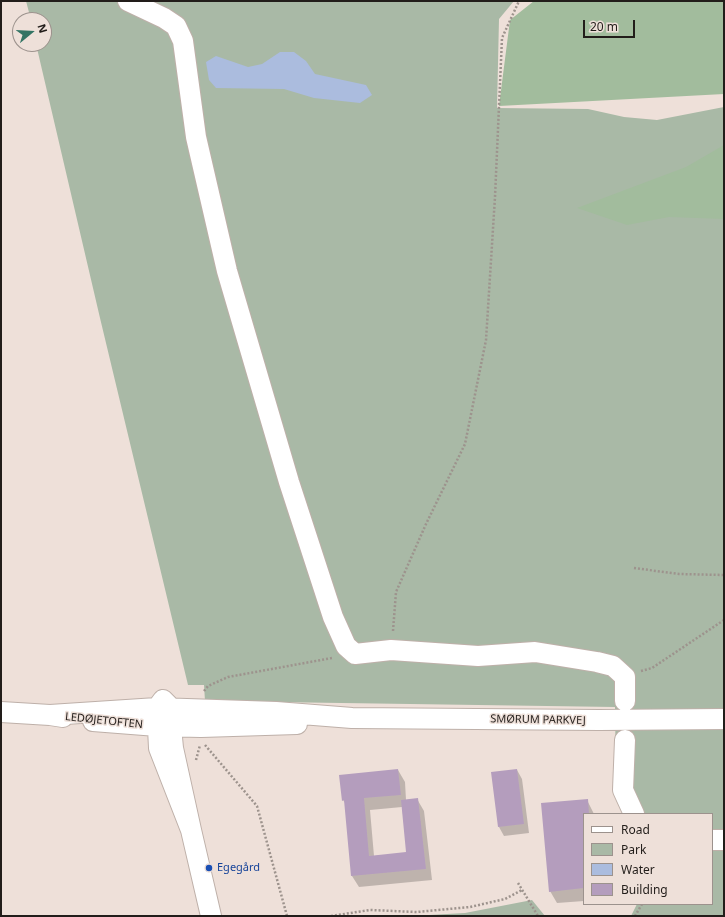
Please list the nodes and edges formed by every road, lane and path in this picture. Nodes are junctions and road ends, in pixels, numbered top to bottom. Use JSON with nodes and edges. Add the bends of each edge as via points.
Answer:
{"nodes":[{"id":1,"x":128,"y":1,"type":"edge"},
{"id":2,"x":519,"y":1,"type":"edge"},
{"id":3,"x":634,"y":568,"type":"dead end"},
{"id":4,"x":724,"y":575,"type":"edge"},
{"id":5,"x":724,"y":620,"type":"edge"},
{"id":6,"x":391,"y":650,"type":"junction"},
{"id":7,"x":355,"y":654,"type":"junction"},
{"id":8,"x":625,"y":677,"type":"junction"},
{"id":9,"x":203,"y":692,"type":"dead end"},
{"id":10,"x":625,"y":701,"type":"dead end"},
{"id":11,"x":1,"y":712,"type":"edge"},
{"id":12,"x":164,"y":717,"type":"junction"},
{"id":13,"x":724,"y":719,"type":"edge"},
{"id":14,"x":625,"y":740,"type":"dead end"},
{"id":15,"x":202,"y":742,"type":"dead end"},
{"id":16,"x":634,"y":813,"type":"edge"},
{"id":17,"x":713,"y":840,"type":"edge"},
{"id":18,"x":724,"y":840,"type":"edge"},
{"id":19,"x":518,"y":884,"type":"dead end"},
{"id":20,"x":522,"y":890,"type":"junction"},
{"id":21,"x":641,"y":905,"type":"edge"},
{"id":22,"x":211,"y":916,"type":"edge"},
{"id":23,"x":286,"y":916,"type":"edge"},
{"id":24,"x":331,"y":916,"type":"edge"},
{"id":25,"x":538,"y":916,"type":"edge"},
{"id":26,"x":635,"y":916,"type":"edge"}],
"edges":[{"from":1,"to":7,"type":"street","via":[[176,26],[183,41],[196,137],[227,271],[289,482],[333,617],[346,646]]},
{"from":2,"to":6,"type":"path","via":[[502,38],[486,340],[465,444],[396,592]]},
{"from":3,"to":4,"type":"path","via":[[679,574]]},
{"from":5,"to":8,"type":"path","via":[[652,668]]},
{"from":6,"to":7,"type":"street"},
{"from":6,"to":8,"type":"street","via":[[478,656],[535,652],[613,666]]},
{"from":7,"to":9,"type":"path","via":[[228,677],[208,686]]},
{"from":8,"to":10,"type":"street"},
{"from":11,"to":12,"type":"street","name":"LEDØJETOFTEN"},
{"from":12,"to":13,"type":"street","name":"SMØRUM PARKVEJ","via":[[276,712],[352,718]]},
{"from":12,"to":22,"type":"street"},
{"from":14,"to":16,"type":"street","via":[[623,790]]},
{"from":15,"to":23,"type":"path","via":[[257,806]]},
{"from":17,"to":18,"type":"street"},
{"from":19,"to":20,"type":"path"},
{"from":20,"to":24,"type":"path","via":[[505,899],[470,907],[417,912],[370,910]]},
{"from":20,"to":25,"type":"path"},
{"from":21,"to":26,"type":"path"}]}
